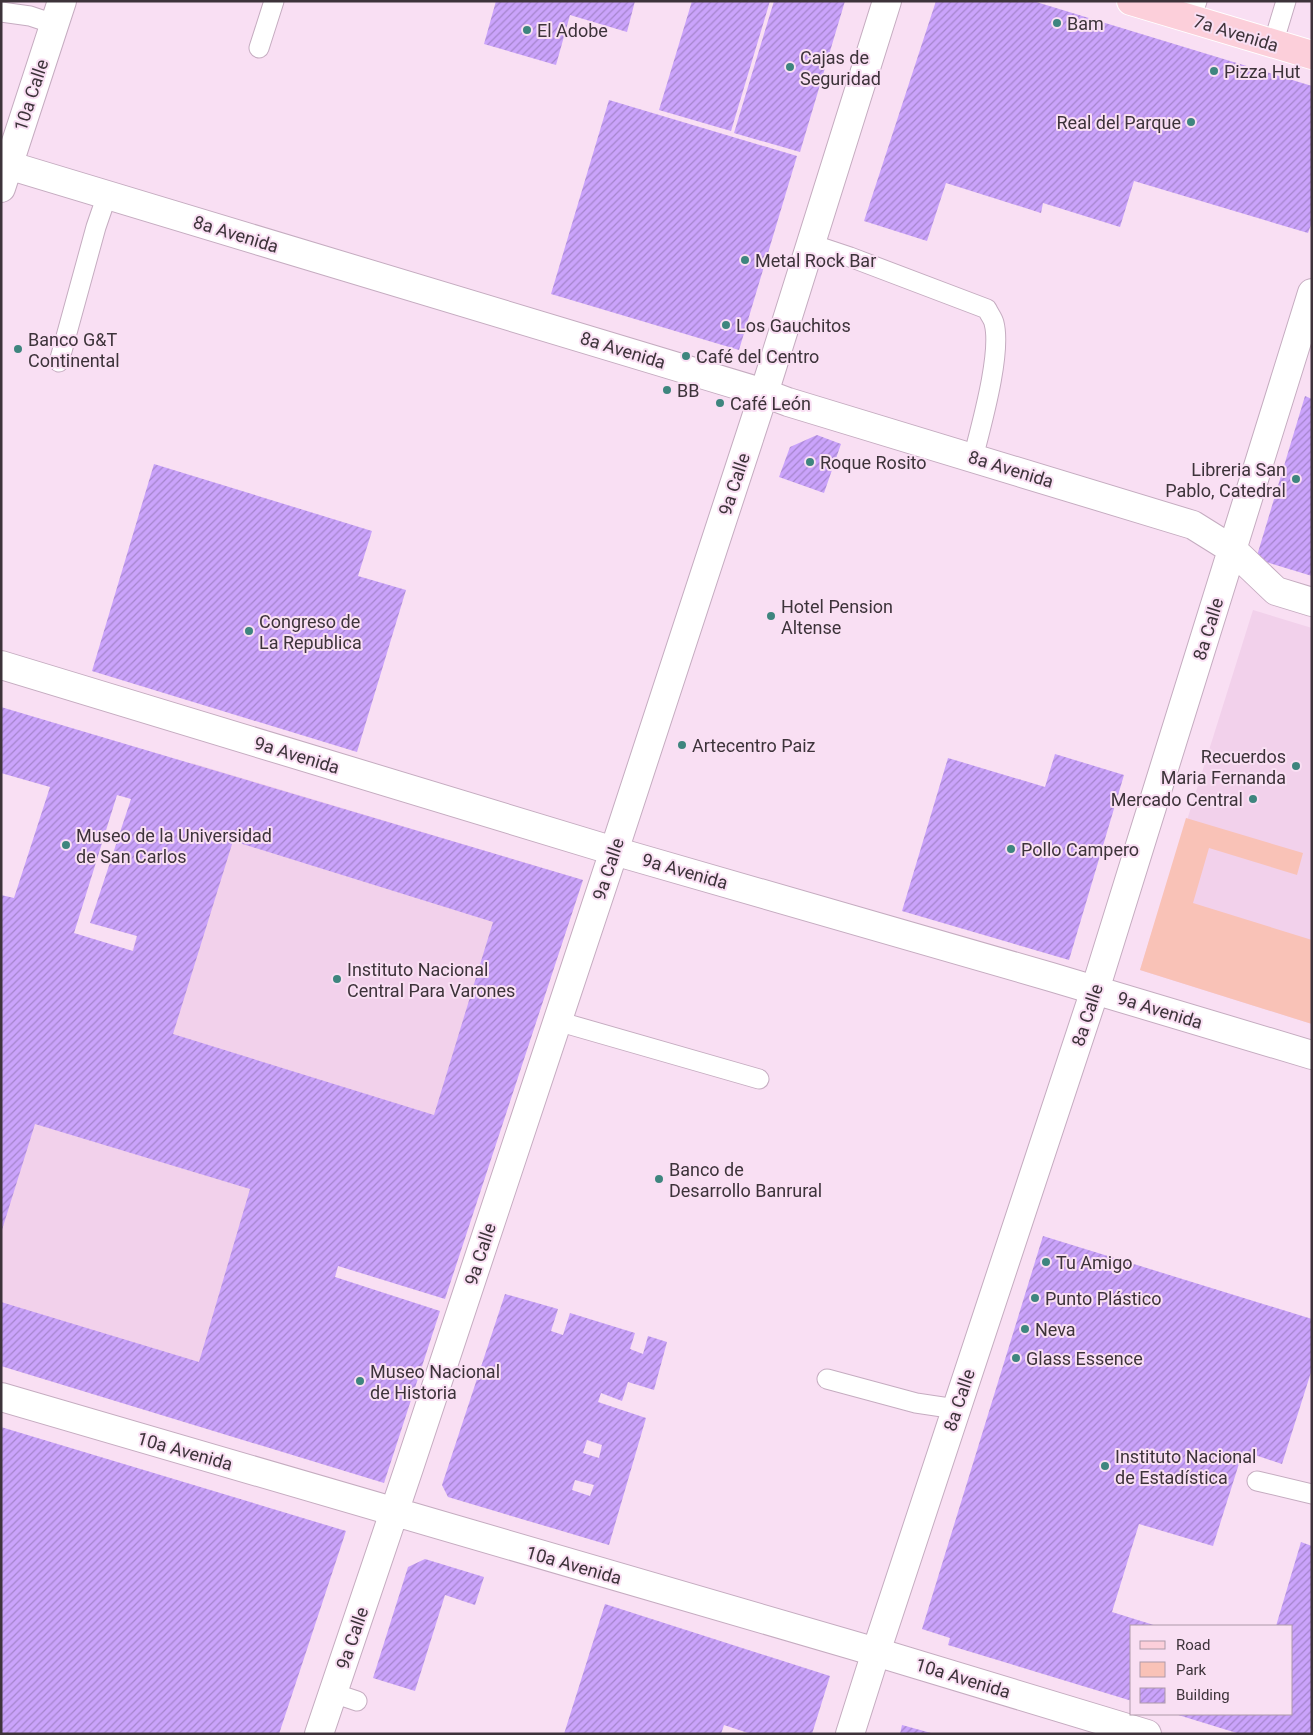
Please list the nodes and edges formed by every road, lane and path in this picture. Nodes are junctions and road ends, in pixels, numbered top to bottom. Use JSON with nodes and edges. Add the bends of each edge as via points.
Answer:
{"nodes":[{"id":1,"x":274,"y":1,"type":"edge"},
{"id":2,"x":887,"y":1,"type":"edge"},
{"id":3,"x":1131,"y":1,"type":"edge"},
{"id":4,"x":1286,"y":1,"type":"edge"},
{"id":5,"x":1194,"y":10,"type":"edge"},
{"id":6,"x":1,"y":12,"type":"edge"},
{"id":7,"x":58,"y":12,"type":"edge"},
{"id":8,"x":1273,"y":44,"type":"junction"},
{"id":9,"x":259,"y":48,"type":"dead end"},
{"id":10,"x":1312,"y":56,"type":"edge"},
{"id":11,"x":4,"y":172,"type":"edge"},
{"id":12,"x":107,"y":195,"type":"junction"},
{"id":13,"x":811,"y":244,"type":"junction"},
{"id":14,"x":1312,"y":293,"type":"edge"},
{"id":15,"x":59,"y":362,"type":"dead end"},
{"id":16,"x":764,"y":393,"type":"junction"},
{"id":17,"x":973,"y":458,"type":"junction"},
{"id":18,"x":1233,"y":550,"type":"junction"},
{"id":19,"x":1312,"y":602,"type":"edge"},
{"id":20,"x":1,"y":665,"type":"edge"},
{"id":21,"x":614,"y":851,"type":"junction"},
{"id":22,"x":1095,"y":990,"type":"junction"},
{"id":23,"x":557,"y":1021,"type":"junction"},
{"id":24,"x":1312,"y":1055,"type":"edge"},
{"id":25,"x":759,"y":1079,"type":"dead end"},
{"id":26,"x":826,"y":1380,"type":"dead end"},
{"id":27,"x":1,"y":1397,"type":"edge"},
{"id":28,"x":956,"y":1409,"type":"junction"},
{"id":29,"x":1257,"y":1481,"type":"dead end"},
{"id":30,"x":1312,"y":1494,"type":"edge"},
{"id":31,"x":394,"y":1512,"type":"junction"},
{"id":32,"x":876,"y":1652,"type":"junction"},
{"id":33,"x":319,"y":1734,"type":"edge"},
{"id":34,"x":850,"y":1734,"type":"edge"},
{"id":35,"x":1147,"y":1734,"type":"edge"}],
"edges":[{"from":1,"to":9,"type":"lane"},
{"from":2,"to":13,"type":"street","name":"9a Calle"},
{"from":3,"to":5,"type":"main road","name":"7a Avenida"},
{"from":4,"to":8,"type":"lane"},
{"from":5,"to":8,"type":"main road","name":"7a Avenida"},
{"from":6,"to":7,"type":"lane","via":[[30,16]]},
{"from":7,"to":11,"type":"street","name":"10a Calle"},
{"from":8,"to":10,"type":"main road","name":"7a Avenida"},
{"from":11,"to":12,"type":"street","name":"8a Avenida"},
{"from":12,"to":15,"type":"lane"},
{"from":12,"to":16,"type":"street","name":"8a Avenida"},
{"from":13,"to":16,"type":"street","name":"9a Calle"},
{"from":13,"to":17,"type":"lane","via":[[987,309],[994,323],[996,345]]},
{"from":14,"to":18,"type":"street","name":"8a Calle"},
{"from":16,"to":17,"type":"street","name":"8a Avenida"},
{"from":16,"to":21,"type":"street","name":"9a Calle"},
{"from":17,"to":18,"type":"street","name":"8a Avenida","via":[[1193,524]]},
{"from":18,"to":19,"type":"street","name":"8a Avenida","via":[[1276,590]]},
{"from":18,"to":22,"type":"street","name":"8a Calle"},
{"from":20,"to":21,"type":"street","name":"9a Avenida"},
{"from":21,"to":22,"type":"street","name":"9a Avenida"},
{"from":21,"to":23,"type":"street","name":"9a Calle"},
{"from":22,"to":24,"type":"street","name":"9a Avenida"},
{"from":22,"to":28,"type":"street","name":"8a Calle"},
{"from":23,"to":25,"type":"lane"},
{"from":23,"to":31,"type":"street","name":"9a Calle"},
{"from":26,"to":28,"type":"lane","via":[[916,1403]]},
{"from":27,"to":31,"type":"street","name":"10a Avenida"},
{"from":28,"to":32,"type":"street","name":"8a Calle"},
{"from":29,"to":30,"type":"lane"},
{"from":31,"to":32,"type":"street","name":"10a Avenida"},
{"from":31,"to":33,"type":"street","name":"9a Calle","via":[[345,1697]]},
{"from":32,"to":34,"type":"street","name":"8a Calle"},
{"from":32,"to":35,"type":"street","name":"10a Avenida"}]}
